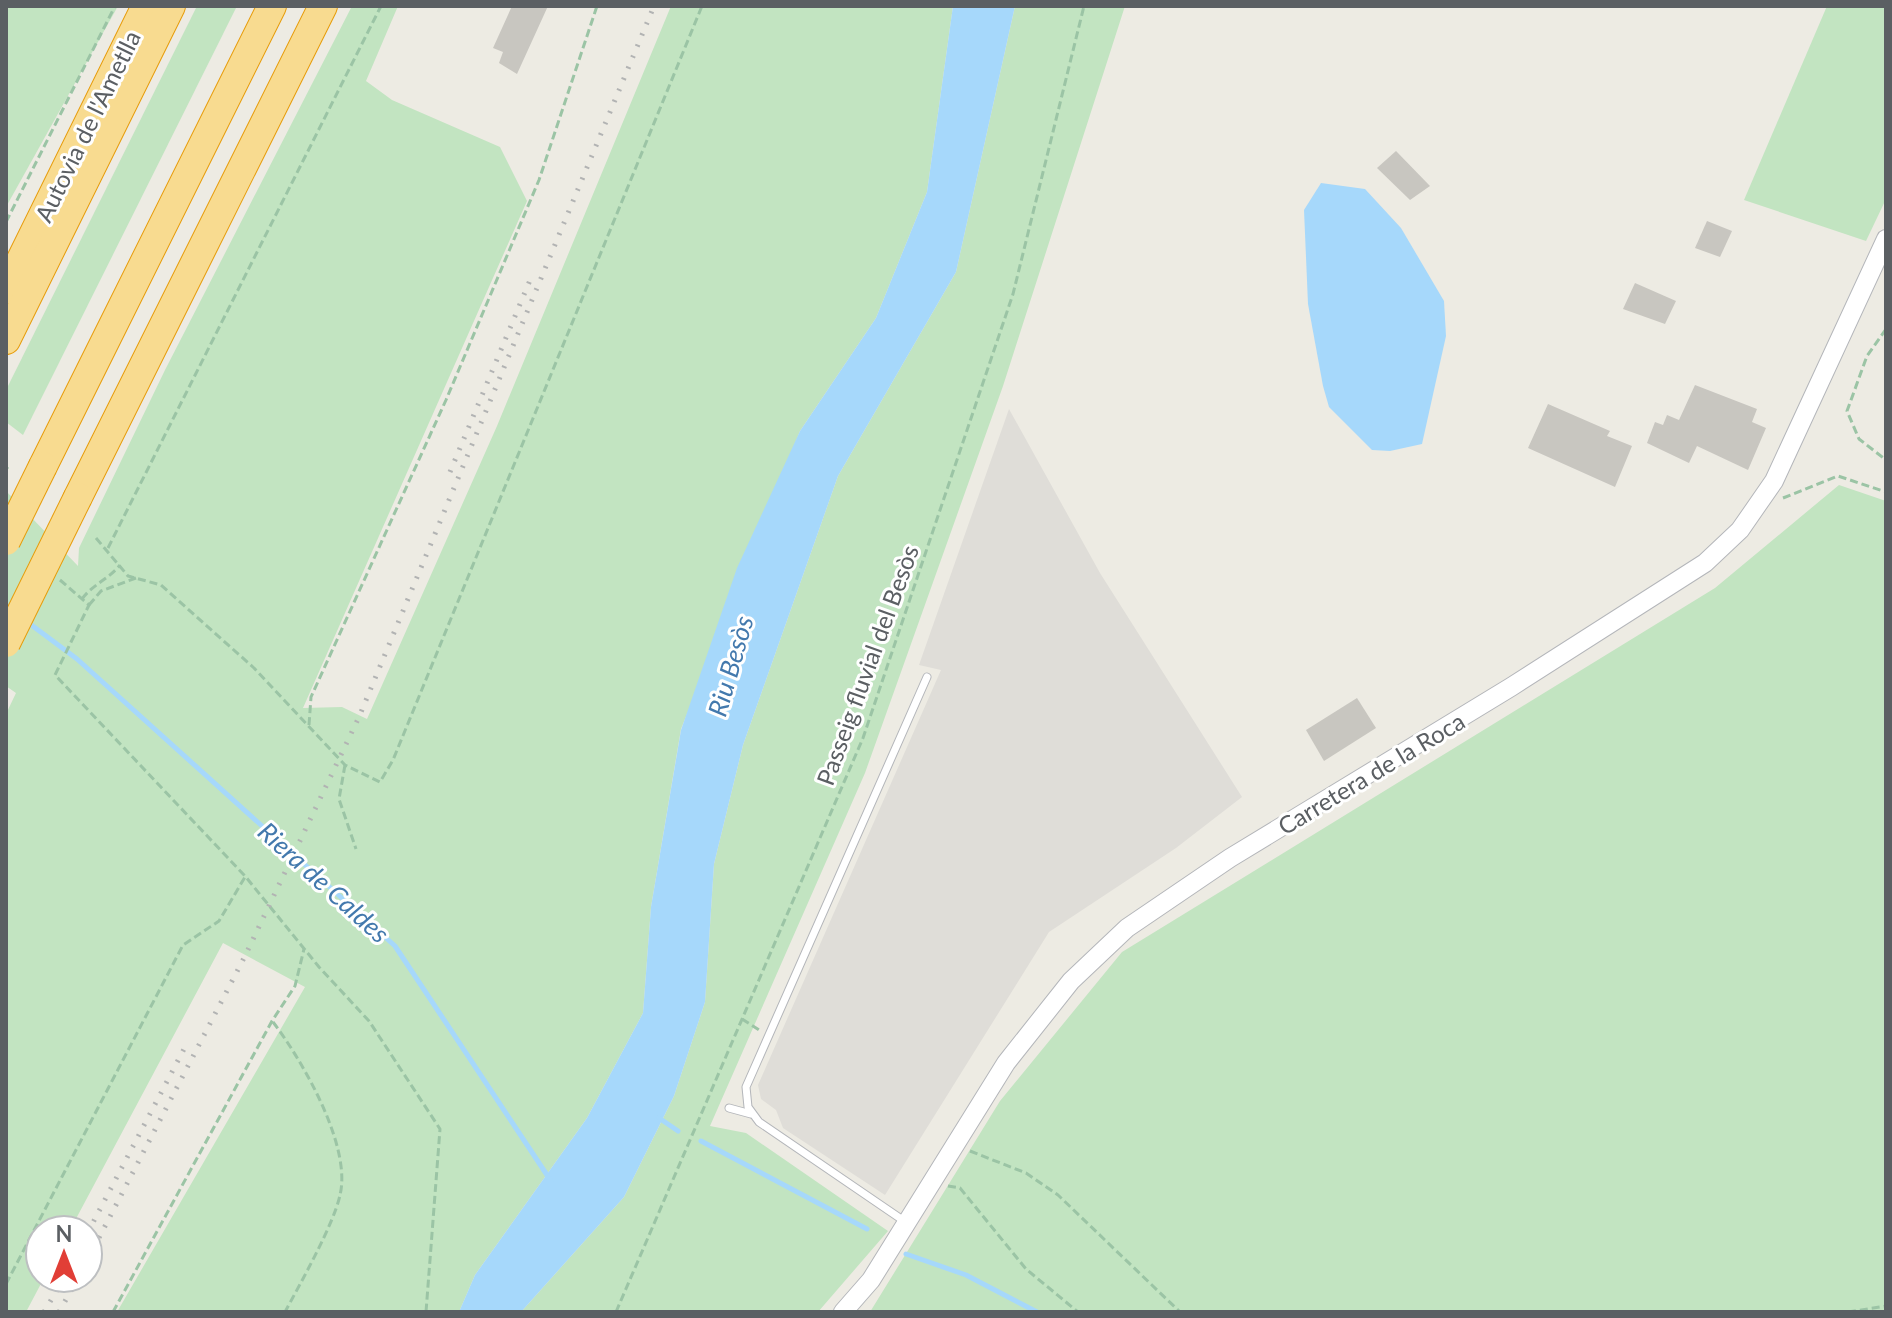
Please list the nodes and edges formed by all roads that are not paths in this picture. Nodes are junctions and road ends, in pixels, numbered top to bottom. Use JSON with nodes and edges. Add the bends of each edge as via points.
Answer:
{"nodes":[{"id":1,"x":146,"y":6,"type":"edge"},
{"id":2,"x":171,"y":6,"type":"edge"},
{"id":3,"x":272,"y":6,"type":"edge"},
{"id":4,"x":323,"y":6,"type":"edge"},
{"id":5,"x":1886,"y":239,"type":"edge"},
{"id":6,"x":6,"y":290,"type":"edge"},
{"id":7,"x":6,"y":340,"type":"edge"},
{"id":8,"x":6,"y":541,"type":"edge"},
{"id":9,"x":6,"y":643,"type":"edge"},
{"id":10,"x":927,"y":677,"type":"dead end"},
{"id":11,"x":729,"y":1108,"type":"dead end"},
{"id":12,"x":751,"y":1114,"type":"junction"},
{"id":13,"x":907,"y":1223,"type":"junction"},
{"id":14,"x":843,"y":1312,"type":"edge"}],
"edges":[{"from":1,"to":6,"type":"highway","name":"Autovia de l'Ametlla"},
{"from":2,"to":7,"type":"highway"},
{"from":3,"to":8,"type":"highway","bridge":true},
{"from":4,"to":9,"type":"highway","bridge":true},
{"from":5,"to":13,"type":"street","name":"Carretera de la Roca","via":[[1764,500],[1740,530],[1705,563],[1127,928],[1051,1004],[1006,1063]]},
{"from":10,"to":12,"type":"lane","via":[[746,1087]]},
{"from":11,"to":12,"type":"lane"},
{"from":12,"to":13,"type":"lane"},
{"from":13,"to":14,"type":"street","name":"Carretera de la Roca","via":[[871,1280]]}]}
